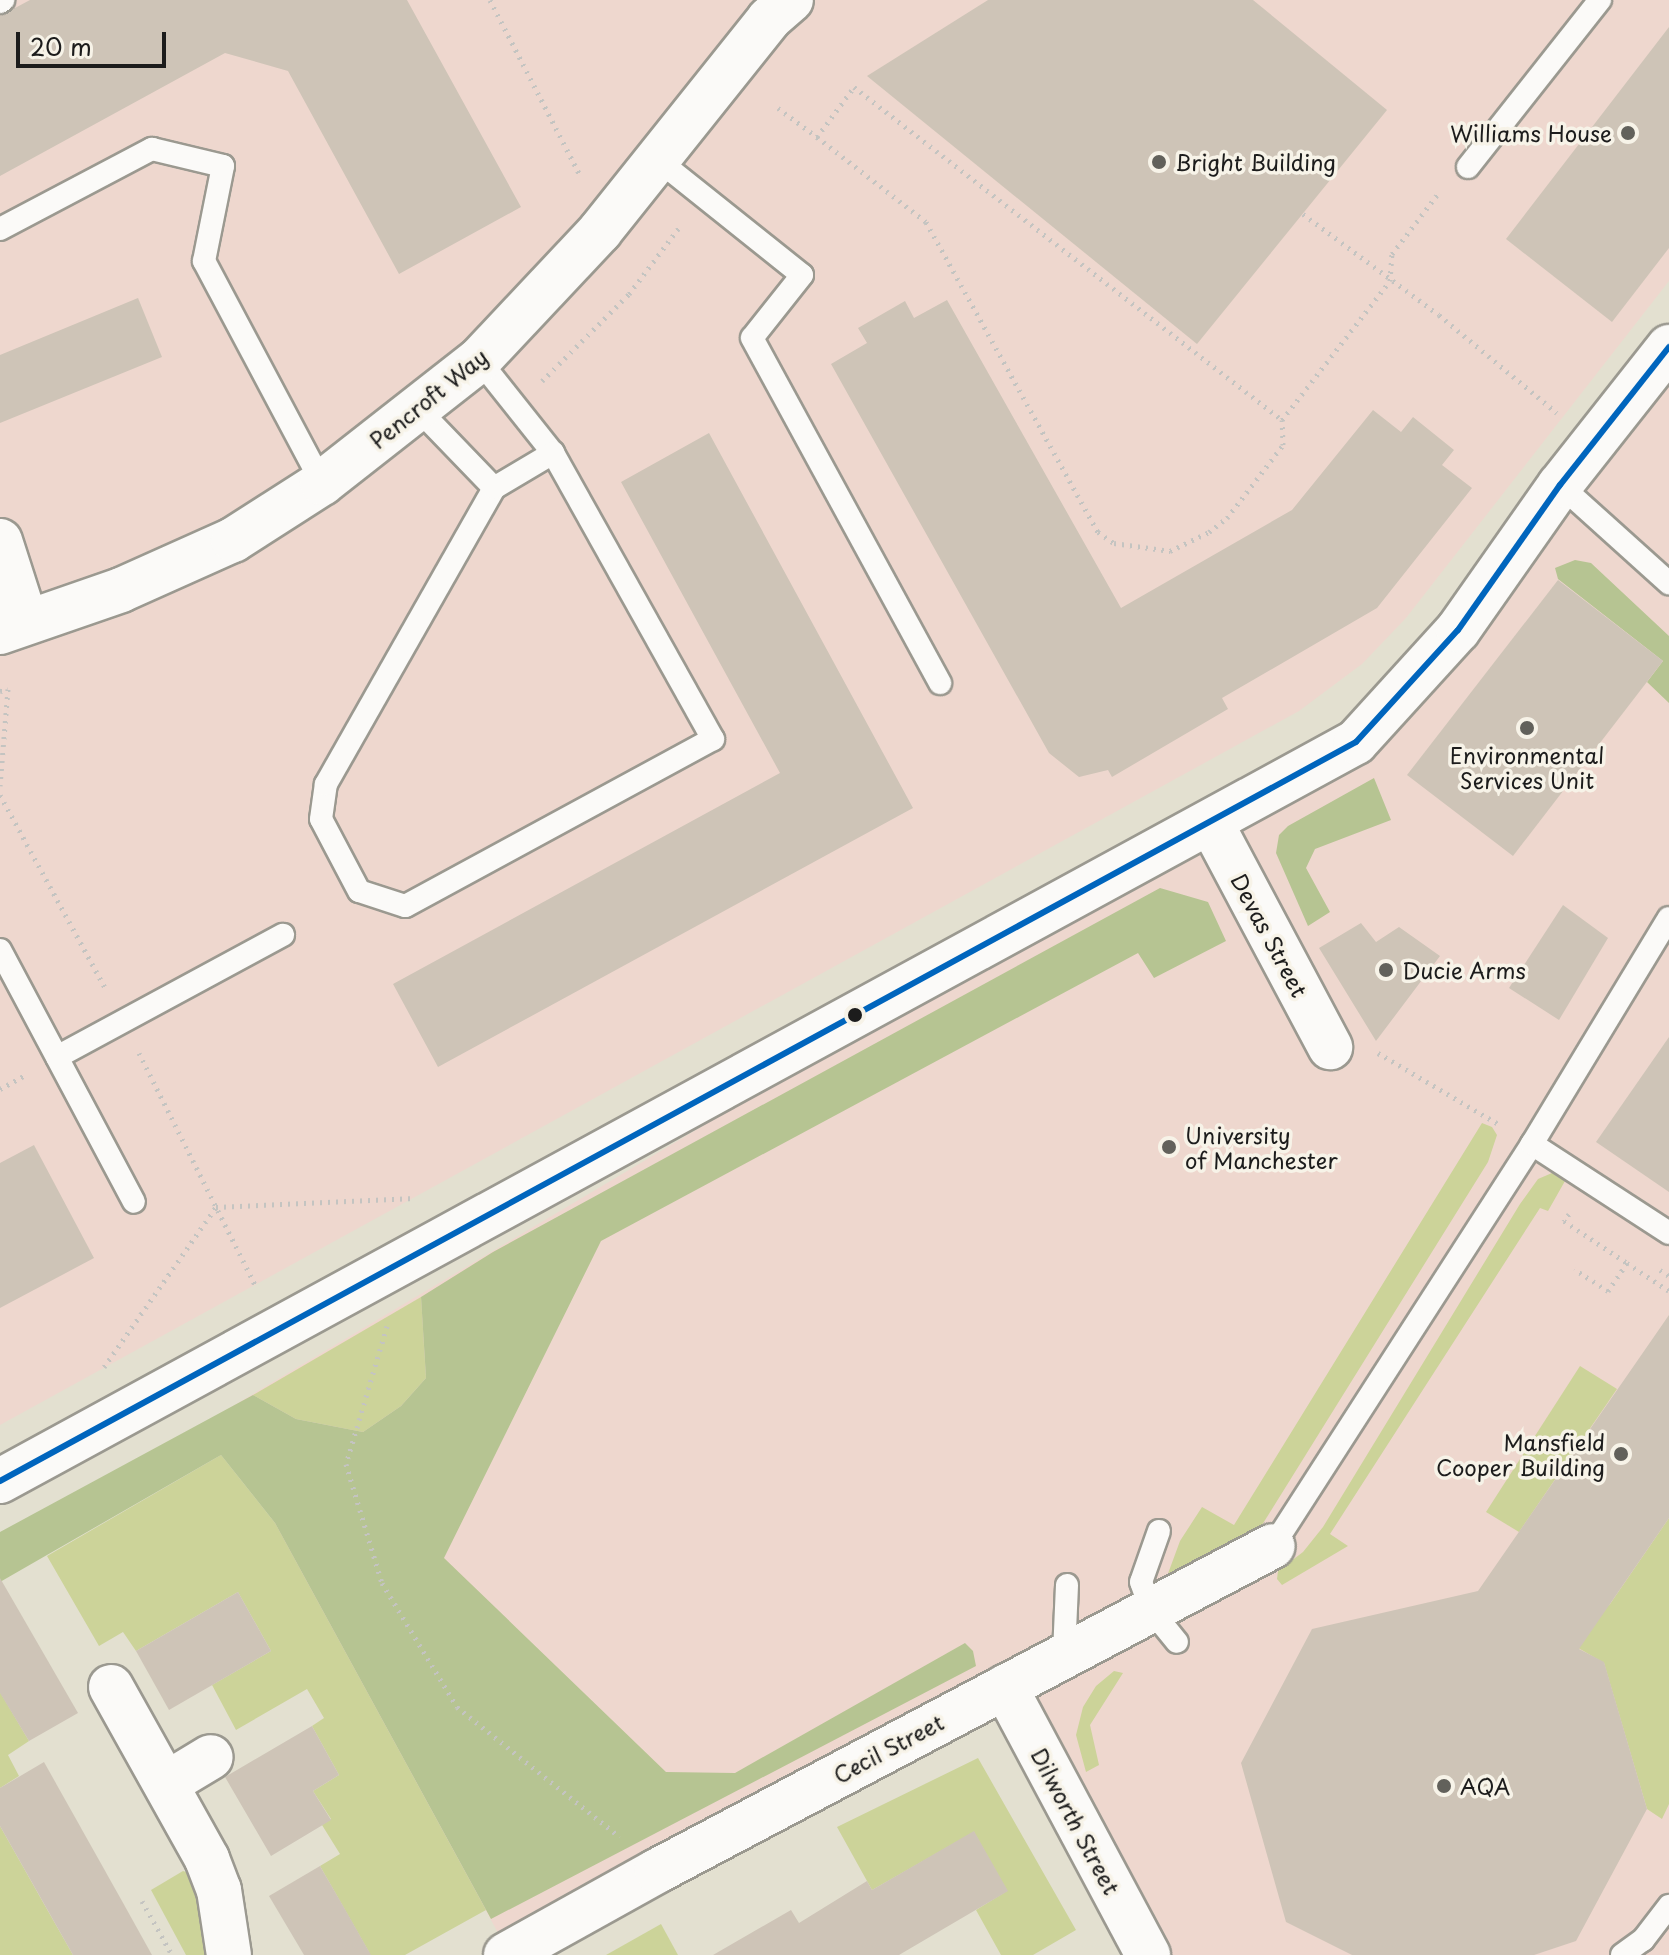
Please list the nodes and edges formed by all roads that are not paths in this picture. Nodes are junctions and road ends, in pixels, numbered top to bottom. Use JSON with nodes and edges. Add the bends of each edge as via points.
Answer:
{"nodes":[{"id":1,"x":1600,"y":0,"type":"edge"},
{"id":2,"x":773,"y":6,"type":"edge"},
{"id":3,"x":658,"y":160,"type":"junction"},
{"id":4,"x":1468,"y":167,"type":"dead end"},
{"id":5,"x":0,"y":229,"type":"edge"},
{"id":6,"x":1669,"y":347,"type":"edge"},
{"id":7,"x":479,"y":360,"type":"junction"},
{"id":8,"x":417,"y":408,"type":"junction"},
{"id":9,"x":553,"y":453,"type":"junction"},
{"id":10,"x":322,"y":483,"type":"junction"},
{"id":11,"x":1560,"y":485,"type":"junction"},
{"id":12,"x":494,"y":488,"type":"junction"},
{"id":13,"x":0,"y":541,"type":"edge"},
{"id":14,"x":1669,"y":583,"type":"edge"},
{"id":15,"x":13,"y":627,"type":"edge"},
{"id":16,"x":940,"y":683,"type":"dead end"},
{"id":17,"x":1211,"y":823,"type":"junction"},
{"id":18,"x":1669,"y":918,"type":"edge"},
{"id":19,"x":283,"y":935,"type":"dead end"},
{"id":20,"x":0,"y":950,"type":"edge"},
{"id":21,"x":1330,"y":1047,"type":"road end"},
{"id":22,"x":57,"y":1057,"type":"junction"},
{"id":23,"x":1532,"y":1144,"type":"junction"},
{"id":24,"x":134,"y":1202,"type":"dead end"},
{"id":25,"x":1669,"y":1233,"type":"edge"},
{"id":26,"x":0,"y":1481,"type":"edge"},
{"id":27,"x":1159,"y":1531,"type":"dead end"},
{"id":28,"x":1273,"y":1546,"type":"joint"},
{"id":29,"x":1067,"y":1585,"type":"dead end"},
{"id":30,"x":1164,"y":1626,"type":"junction"},
{"id":31,"x":1064,"y":1654,"type":"junction"},
{"id":32,"x":111,"y":1687,"type":"dead end"},
{"id":33,"x":1005,"y":1687,"type":"junction"},
{"id":34,"x":211,"y":1757,"type":"dead end"},
{"id":35,"x":166,"y":1784,"type":"junction"},
{"id":36,"x":1669,"y":1906,"type":"edge"},
{"id":37,"x":229,"y":1955,"type":"edge"},
{"id":38,"x":506,"y":1955,"type":"edge"},
{"id":39,"x":1148,"y":1955,"type":"edge"},
{"id":40,"x":1622,"y":1955,"type":"edge"}],
"edges":[{"from":1,"to":4,"type":"lane"},
{"from":2,"to":3,"type":"street","name":"Pencroft Way"},
{"from":3,"to":7,"type":"street","name":"Pencroft Way","via":[[600,231]]},
{"from":3,"to":16,"type":"lane","via":[[802,275],[752,338]]},
{"from":5,"to":10,"type":"lane","via":[[152,149],[223,166],[204,261]]},
{"from":6,"to":11,"type":"street"},
{"from":7,"to":8,"type":"street","name":"Pencroft Way"},
{"from":7,"to":9,"type":"lane"},
{"from":8,"to":10,"type":"street","name":"Pencroft Way"},
{"from":8,"to":12,"type":"lane"},
{"from":9,"to":12,"type":"lane"},
{"from":9,"to":12,"type":"lane","via":[[713,739],[405,906],[359,891],[321,819],[326,784]]},
{"from":10,"to":15,"type":"street","name":"Pencroft Way","via":[[233,540],[121,590]]},
{"from":11,"to":14,"type":"lane"},
{"from":11,"to":17,"type":"street","via":[[1458,630],[1356,742]]},
{"from":13,"to":15,"type":"street"},
{"from":17,"to":21,"type":"street","name":"Devas Street"},
{"from":17,"to":26,"type":"street"},
{"from":18,"to":23,"type":"lane"},
{"from":19,"to":22,"type":"lane"},
{"from":20,"to":22,"type":"lane"},
{"from":22,"to":24,"type":"lane"},
{"from":23,"to":25,"type":"lane"},
{"from":23,"to":28,"type":"lane"},
{"from":27,"to":30,"type":"lane","via":[[1141,1582]]},
{"from":28,"to":30,"type":"street","name":"Cecil Street"},
{"from":29,"to":31,"type":"lane"},
{"from":30,"to":31,"type":"street","name":"Cecil Street"},
{"from":31,"to":33,"type":"street","name":"Cecil Street"},
{"from":32,"to":35,"type":"street"},
{"from":33,"to":38,"type":"street","name":"Cecil Street"},
{"from":33,"to":39,"type":"street","name":"Dilworth Street"},
{"from":34,"to":35,"type":"street"},
{"from":35,"to":37,"type":"street","via":[[219,1890]]},
{"from":36,"to":40,"type":"lane","via":[[1643,1940]]}]}
